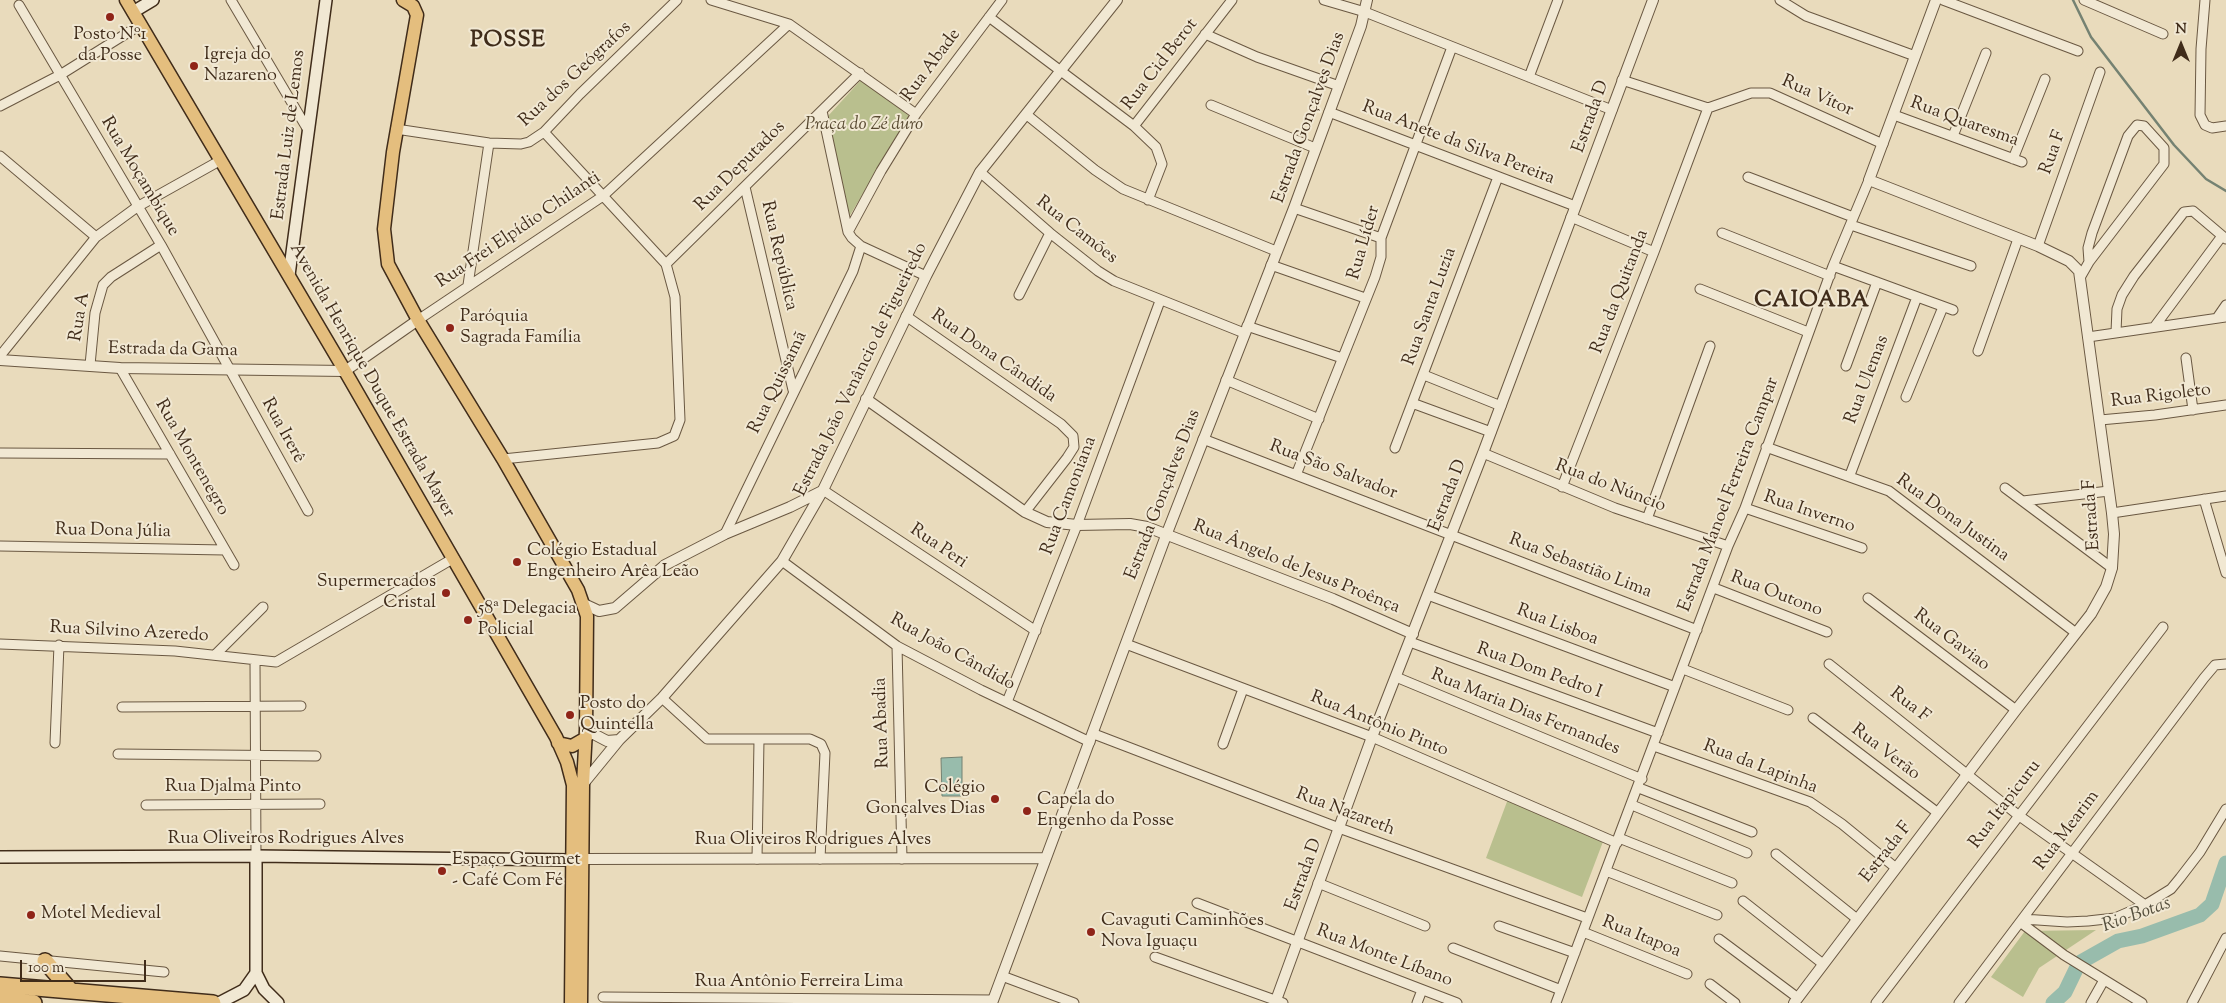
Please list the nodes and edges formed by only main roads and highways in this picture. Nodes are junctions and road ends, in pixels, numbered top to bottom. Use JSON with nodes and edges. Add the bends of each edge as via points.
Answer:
{"nodes":[{"id":1,"x":126,"y":0,"type":"edge"},
{"id":2,"x":153,"y":0,"type":"edge"},
{"id":3,"x":326,"y":0,"type":"edge"},
{"id":4,"x":411,"y":2,"type":"edge"},
{"id":5,"x":133,"y":12,"type":"junction"},
{"id":6,"x":289,"y":275,"type":"junction"},
{"id":7,"x":586,"y":734,"type":"junction"},
{"id":8,"x":558,"y":743,"type":"junction"},
{"id":9,"x":578,"y":785,"type":"junction"},
{"id":10,"x":256,"y":856,"type":"junction"},
{"id":11,"x":0,"y":857,"type":"edge"},
{"id":12,"x":576,"y":860,"type":"junction"},
{"id":13,"x":44,"y":961,"type":"road end"},
{"id":14,"x":256,"y":973,"type":"junction"},
{"id":15,"x":3,"y":984,"type":"edge"},
{"id":16,"x":71,"y":991,"type":"junction"},
{"id":17,"x":0,"y":1000,"type":"edge"},
{"id":18,"x":576,"y":1001,"type":"edge"},
{"id":19,"x":34,"y":1003,"type":"edge"},
{"id":20,"x":213,"y":1003,"type":"edge"},
{"id":21,"x":219,"y":1003,"type":"edge"},
{"id":22,"x":278,"y":1003,"type":"edge"}],
"edges":[{"from":1,"to":5,"type":"main road","name":"Avenida Henrique Duque Estrada Mayer"},
{"from":2,"to":5,"type":"main road"},
{"from":3,"to":6,"type":"main road","name":"Estrada Luiz de Lemos"},
{"from":4,"to":7,"type":"main road","via":[[416,20],[396,129],[385,220],[388,264],[584,604],[588,629]]},
{"from":5,"to":6,"type":"main road","name":"Avenida Henrique Duque Estrada Mayer"},
{"from":6,"to":8,"type":"main road","name":"Avenida Henrique Duque Estrada Mayer"},
{"from":7,"to":8,"type":"main road","via":[[572,746]]},
{"from":7,"to":9,"type":"main road"},
{"from":8,"to":9,"type":"main road","name":"Avenida Henrique Duque Estrada Mayer"},
{"from":9,"to":12,"type":"main road"},
{"from":10,"to":11,"type":"main road","name":"Rua Oliveiros Rodrigues Alves"},
{"from":10,"to":12,"type":"main road","name":"Rua Oliveiros Rodrigues Alves"},
{"from":10,"to":14,"type":"main road"},
{"from":12,"to":18,"type":"main road"},
{"from":13,"to":16,"type":"highway"},
{"from":14,"to":21,"type":"main road","via":[[244,990]]},
{"from":14,"to":22,"type":"main road","via":[[264,989]]},
{"from":15,"to":16,"type":"highway"},
{"from":16,"to":20,"type":"highway"},
{"from":17,"to":19,"type":"highway"}]}
